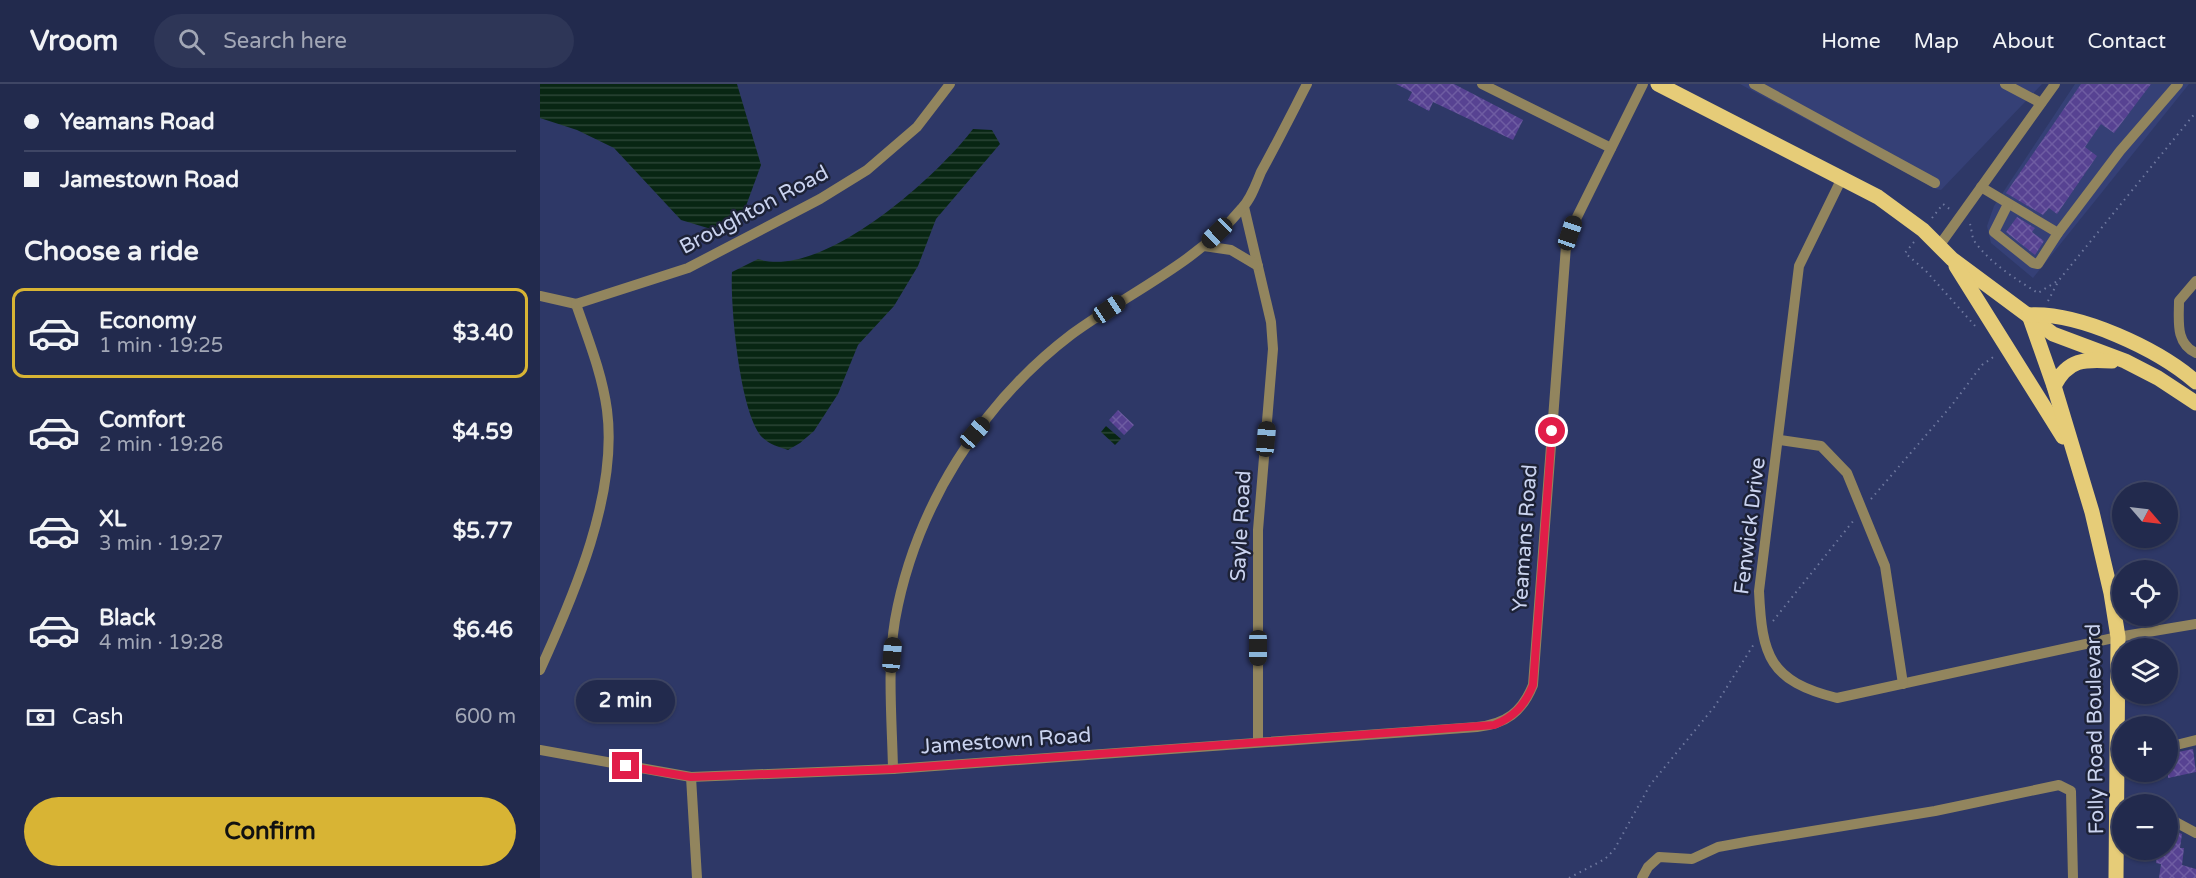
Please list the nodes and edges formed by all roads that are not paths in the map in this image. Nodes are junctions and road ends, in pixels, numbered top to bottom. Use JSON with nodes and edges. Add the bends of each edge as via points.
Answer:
{"nodes":[{"id":1,"x":950,"y":84,"type":"edge"},
{"id":2,"x":1307,"y":84,"type":"edge"},
{"id":3,"x":1482,"y":84,"type":"edge"},
{"id":4,"x":1643,"y":84,"type":"edge"},
{"id":5,"x":1658,"y":84,"type":"edge"},
{"id":6,"x":1754,"y":84,"type":"edge"},
{"id":7,"x":2005,"y":84,"type":"edge"},
{"id":8,"x":2055,"y":84,"type":"edge"},
{"id":9,"x":2178,"y":84,"type":"edge"},
{"id":10,"x":2041,"y":103,"type":"junction"},
{"id":11,"x":1611,"y":148,"type":"junction"},
{"id":12,"x":1842,"y":177,"type":"junction"},
{"id":13,"x":1935,"y":183,"type":"dead end"},
{"id":14,"x":1981,"y":187,"type":"junction"},
{"id":15,"x":2008,"y":204,"type":"junction"},
{"id":16,"x":1244,"y":207,"type":"junction"},
{"id":17,"x":2058,"y":233,"type":"junction"},
{"id":18,"x":1204,"y":246,"type":"junction"},
{"id":19,"x":1939,"y":246,"type":"junction"},
{"id":20,"x":1952,"y":258,"type":"junction"},
{"id":21,"x":1258,"y":266,"type":"junction"},
{"id":22,"x":2196,"y":281,"type":"edge"},
{"id":23,"x":540,"y":296,"type":"edge"},
{"id":24,"x":576,"y":304,"type":"junction"},
{"id":25,"x":2029,"y":315,"type":"junction"},
{"id":26,"x":2196,"y":353,"type":"edge"},
{"id":27,"x":2125,"y":361,"type":"junction"},
{"id":28,"x":2196,"y":382,"type":"edge"},
{"id":29,"x":2054,"y":386,"type":"junction"},
{"id":30,"x":2196,"y":403,"type":"edge"},
{"id":31,"x":1780,"y":440,"type":"junction"},
{"id":32,"x":2074,"y":457,"type":"junction"},
{"id":33,"x":2196,"y":624,"type":"edge"},
{"id":34,"x":2118,"y":637,"type":"junction"},
{"id":35,"x":540,"y":670,"type":"edge"},
{"id":36,"x":1903,"y":684,"type":"junction"},
{"id":37,"x":2119,"y":716,"type":"edge"},
{"id":38,"x":1477,"y":727,"type":"joint"},
{"id":39,"x":2196,"y":741,"type":"edge"},
{"id":40,"x":1258,"y":742,"type":"junction"},
{"id":41,"x":2178,"y":745,"type":"edge"},
{"id":42,"x":540,"y":750,"type":"edge"},
{"id":43,"x":893,"y":769,"type":"junction"},
{"id":44,"x":691,"y":777,"type":"junction"},
{"id":45,"x":2178,"y":823,"type":"edge"},
{"id":46,"x":2196,"y":833,"type":"edge"},
{"id":47,"x":2117,"y":870,"type":"edge"},
{"id":48,"x":697,"y":878,"type":"edge"},
{"id":49,"x":1642,"y":878,"type":"edge"},
{"id":50,"x":2073,"y":878,"type":"edge"},
{"id":51,"x":2121,"y":878,"type":"edge"}],
"edges":[{"from":1,"to":24,"type":"street","name":"Broughton Road","via":[[917,127],[867,170],[820,199],[688,268]]},
{"from":2,"to":16,"type":"street"},
{"from":3,"to":11,"type":"street"},
{"from":4,"to":11,"type":"street","name":"Yeamans Road"},
{"from":5,"to":12,"type":"main road","name":"Folly Road Boulevard"},
{"from":6,"to":13,"type":"street"},
{"from":7,"to":10,"type":"street"},
{"from":8,"to":10,"type":"street"},
{"from":9,"to":17,"type":"street"},
{"from":10,"to":14,"type":"street"},
{"from":11,"to":38,"type":"street","name":"Yeamans Road","via":[[1566,246],[1533,685],[1526,701],[1509,719]]},
{"from":12,"to":19,"type":"main road","name":"Folly Road Boulevard","via":[[1902,214]]},
{"from":12,"to":31,"type":"street","name":"Fenwick Drive","via":[[1799,266]]},
{"from":14,"to":15,"type":"street"},
{"from":14,"to":19,"type":"street"},
{"from":15,"to":17,"type":"street"},
{"from":15,"to":17,"type":"street","via":[[1994,232],[2033,263],[2038,264]]},
{"from":16,"to":18,"type":"street"},
{"from":16,"to":21,"type":"street","name":"Sayle Road"},
{"from":18,"to":21,"type":"street","via":[[1231,249]]},
{"from":18,"to":43,"type":"street","via":[[1071,335],[1023,377],[975,433],[940,490],[914,544],[895,621],[891,673]]},
{"from":19,"to":20,"type":"main road","name":"Folly Road Boulevard"},
{"from":20,"to":25,"type":"main road","name":"Folly Road Boulevard"},
{"from":20,"to":32,"type":"main road","name":"Folly Road Boulevard"},
{"from":21,"to":40,"type":"street","name":"Sayle Road","via":[[1273,349],[1258,530]]},
{"from":22,"to":26,"type":"street","via":[[2179,301],[2181,340]]},
{"from":23,"to":24,"type":"street"},
{"from":24,"to":35,"type":"street","via":[[595,356],[607,411],[606,481],[564,618]]},
{"from":25,"to":27,"type":"main road","via":[[2053,334]]},
{"from":25,"to":28,"type":"main road","via":[[2061,316],[2134,343],[2175,364]]},
{"from":25,"to":29,"type":"main road","name":"Folly Road Boulevard"},
{"from":27,"to":29,"type":"main road","via":[[2097,360],[2068,366]]},
{"from":27,"to":30,"type":"main road"},
{"from":29,"to":32,"type":"main road","name":"Folly Road Boulevard"},
{"from":31,"to":36,"type":"street","via":[[1821,446],[1847,473],[1885,566]]},
{"from":31,"to":36,"type":"street","name":"Fenwick Drive","via":[[1759,591],[1761,635],[1777,669],[1816,693],[1837,698]]},
{"from":32,"to":34,"type":"main road","name":"Folly Road Boulevard","via":[[2092,512]]},
{"from":33,"to":34,"type":"street","name":"Fenwick Drive"},
{"from":34,"to":36,"type":"street","name":"Fenwick Drive"},
{"from":34,"to":37,"type":"main road","name":"Folly Road Boulevard"},
{"from":38,"to":40,"type":"street","name":"Jamestown Road"},
{"from":39,"to":41,"type":"street"},
{"from":40,"to":43,"type":"street","name":"Jamestown Road"},
{"from":42,"to":44,"type":"street","name":"Jamestown Road"},
{"from":43,"to":44,"type":"street","name":"Jamestown Road"},
{"from":44,"to":48,"type":"street"},
{"from":45,"to":46,"type":"street"},
{"from":47,"to":51,"type":"main road","name":"Folly Road Boulevard"},
{"from":49,"to":50,"type":"street","via":[[1659,857],[1692,859],[1751,841],[1935,812],[2059,785],[2071,791]]}]}
